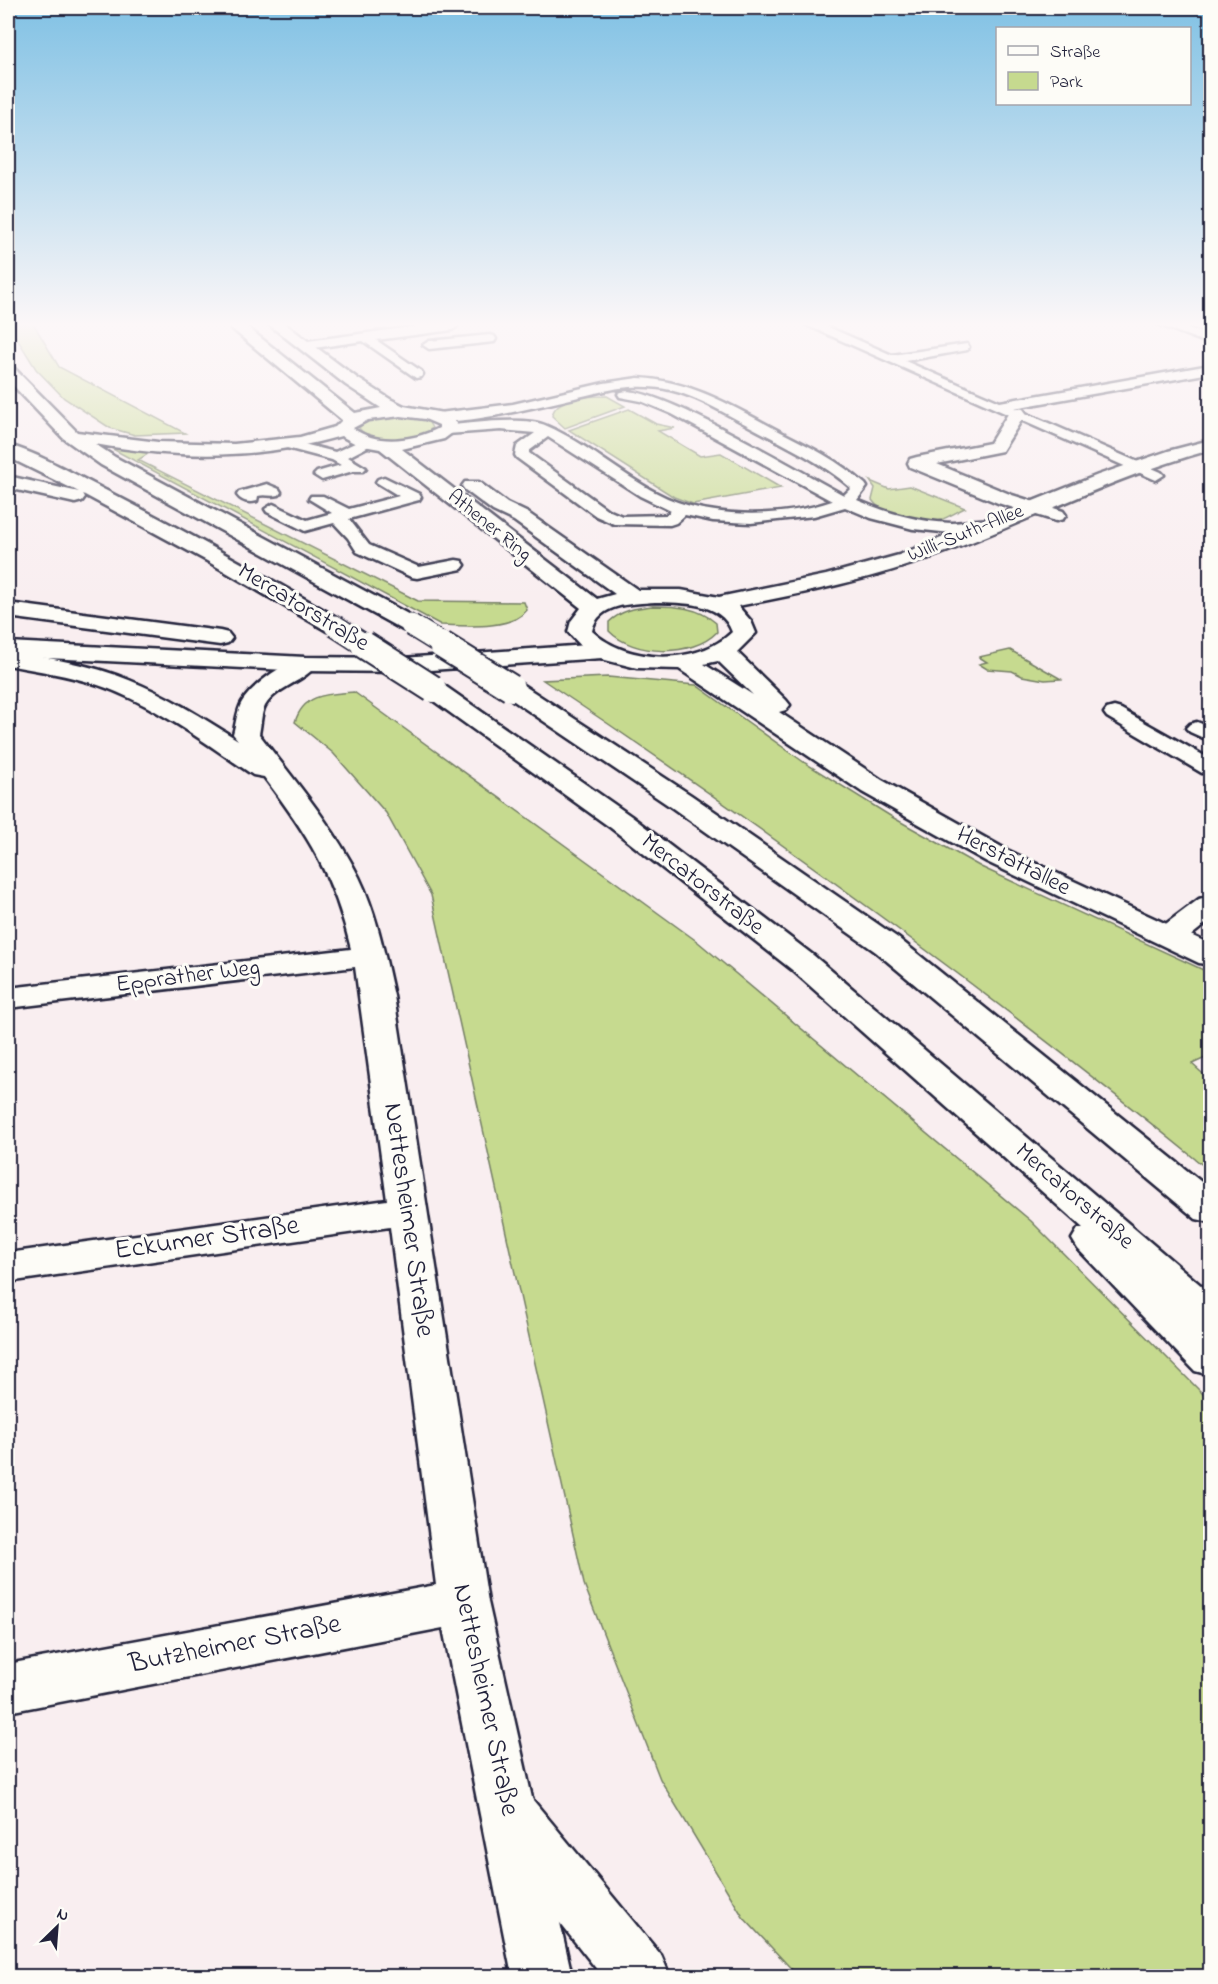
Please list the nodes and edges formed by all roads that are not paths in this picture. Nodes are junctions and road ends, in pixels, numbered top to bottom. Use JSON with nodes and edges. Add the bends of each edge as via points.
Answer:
{"nodes":[{"id":1,"x":51,"y":416,"type":"edge"},
{"id":2,"x":346,"y":416,"type":"edge"},
{"id":3,"x":369,"y":416,"type":"edge"},
{"id":4,"x":417,"y":416,"type":"edge"},
{"id":5,"x":467,"y":416,"type":"edge"},
{"id":6,"x":686,"y":416,"type":"edge"},
{"id":7,"x":737,"y":416,"type":"edge"},
{"id":8,"x":1007,"y":416,"type":"edge"},
{"id":9,"x":1022,"y":416,"type":"edge"},
{"id":10,"x":443,"y":423,"type":"junction"},
{"id":11,"x":347,"y":426,"type":"junction"},
{"id":12,"x":543,"y":429,"type":"junction"},
{"id":13,"x":69,"y":434,"type":"junction"},
{"id":14,"x":420,"y":441,"type":"junction"},
{"id":15,"x":375,"y":443,"type":"junction"},
{"id":16,"x":288,"y":444,"type":"junction"},
{"id":17,"x":1210,"y":444,"type":"edge"},
{"id":18,"x":8,"y":450,"type":"edge"},
{"id":19,"x":438,"y":459,"type":"dead end"},
{"id":20,"x":1210,"y":461,"type":"edge"},
{"id":21,"x":356,"y":467,"type":"dead end"},
{"id":22,"x":332,"y":469,"type":"junction"},
{"id":23,"x":1147,"y":471,"type":"junction"},
{"id":24,"x":8,"y":482,"type":"edge"},
{"id":25,"x":451,"y":482,"type":"junction"},
{"id":26,"x":273,"y":492,"type":"dead end"},
{"id":27,"x":376,"y":494,"type":"junction"},
{"id":28,"x":413,"y":497,"type":"junction"},
{"id":29,"x":251,"y":498,"type":"dead end"},
{"id":30,"x":351,"y":498,"type":"dead end"},
{"id":31,"x":317,"y":499,"type":"dead end"},
{"id":32,"x":844,"y":502,"type":"junction"},
{"id":33,"x":296,"y":504,"type":"dead end"},
{"id":34,"x":1033,"y":508,"type":"junction"},
{"id":35,"x":273,"y":509,"type":"dead end"},
{"id":36,"x":682,"y":509,"type":"junction"},
{"id":37,"x":1056,"y":515,"type":"junction"},
{"id":38,"x":146,"y":518,"type":"junction"},
{"id":39,"x":337,"y":518,"type":"junction"},
{"id":40,"x":993,"y":525,"type":"junction"},
{"id":41,"x":456,"y":566,"type":"dead end"},
{"id":42,"x":634,"y":597,"type":"junction"},
{"id":43,"x":717,"y":604,"type":"junction"},
{"id":44,"x":595,"y":608,"type":"junction"},
{"id":45,"x":8,"y":609,"type":"edge"},
{"id":46,"x":761,"y":617,"type":"junction"},
{"id":47,"x":580,"y":632,"type":"junction"},
{"id":48,"x":8,"y":649,"type":"edge"},
{"id":49,"x":602,"y":651,"type":"junction"},
{"id":50,"x":723,"y":652,"type":"junction"},
{"id":51,"x":8,"y":658,"type":"edge"},
{"id":52,"x":683,"y":661,"type":"junction"},
{"id":53,"x":305,"y":664,"type":"junction"},
{"id":54,"x":1114,"y":713,"type":"dead end"},
{"id":55,"x":825,"y":753,"type":"junction"},
{"id":56,"x":1210,"y":768,"type":"edge"},
{"id":57,"x":278,"y":778,"type":"junction"},
{"id":58,"x":1210,"y":905,"type":"edge"},
{"id":59,"x":1170,"y":936,"type":"junction"},
{"id":60,"x":369,"y":956,"type":"junction"},
{"id":61,"x":1210,"y":956,"type":"edge"},
{"id":62,"x":8,"y":998,"type":"edge"},
{"id":63,"x":912,"y":1055,"type":"junction"},
{"id":64,"x":1210,"y":1209,"type":"edge"},
{"id":65,"x":406,"y":1211,"type":"junction"},
{"id":66,"x":8,"y":1268,"type":"edge"},
{"id":67,"x":1210,"y":1316,"type":"edge"},
{"id":68,"x":1210,"y":1359,"type":"edge"},
{"id":69,"x":463,"y":1602,"type":"junction"},
{"id":70,"x":8,"y":1688,"type":"edge"},
{"id":71,"x":508,"y":1813,"type":"junction"},
{"id":72,"x":542,"y":1977,"type":"edge"},
{"id":73,"x":640,"y":1977,"type":"edge"}],
"edges":[{"from":1,"to":13,"type":"main road","name":"Mercatorstraße"},
{"from":2,"to":11,"type":"main road","name":"Athener Ring"},
{"from":3,"to":11,"type":"main road"},
{"from":4,"to":10,"type":"main road"},
{"from":5,"to":10,"type":"lane"},
{"from":6,"to":32,"type":"lane"},
{"from":7,"to":32,"type":"lane","via":[[845,473],[859,487]]},
{"from":8,"to":34,"type":"main road","via":[[996,447],[917,463]]},
{"from":9,"to":23,"type":"lane"},
{"from":10,"to":12,"type":"lane"},
{"from":10,"to":14,"type":"main road","via":[[437,436]]},
{"from":11,"to":15,"type":"main road","name":"Athener Ring","via":[[355,439]]},
{"from":11,"to":16,"type":"main road"},
{"from":12,"to":36,"type":"lane","via":[[657,500]]},
{"from":12,"to":36,"type":"lane","via":[[543,434],[522,449],[522,456],[602,513],[620,521],[639,523],[670,520]]},
{"from":13,"to":16,"type":"main road","via":[[184,449]]},
{"from":13,"to":64,"type":"main road","name":"Mercatorstraße","bridge":true,"via":[[108,461],[411,625],[681,801],[887,945]]},
{"from":14,"to":15,"type":"main road"},
{"from":14,"to":19,"type":"main road","name":"Athener Ring"},
{"from":15,"to":22,"type":"lane"},
{"from":15,"to":25,"type":"main road","name":"Athener Ring"},
{"from":16,"to":22,"type":"lane"},
{"from":17,"to":23,"type":"main road","name":"Willi-Suth-Allee"},
{"from":18,"to":38,"type":"main road"},
{"from":20,"to":23,"type":"main road","name":"Willi-Suth-Allee"},
{"from":21,"to":22,"type":"lane"},
{"from":23,"to":34,"type":"main road","name":"Willi-Suth-Allee"},
{"from":23,"to":37,"type":"main road","name":"Willi-Suth-Allee"},
{"from":24,"to":38,"type":"main road"},
{"from":25,"to":28,"type":"lane"},
{"from":25,"to":42,"type":"main road","name":"Athener Ring","via":[[521,517]]},
{"from":25,"to":44,"type":"main road","name":"Athener Ring"},
{"from":26,"to":29,"type":"lane","via":[[267,489],[245,495]]},
{"from":27,"to":28,"type":"lane"},
{"from":27,"to":28,"type":"lane","via":[[393,502]]},
{"from":27,"to":30,"type":"lane"},
{"from":27,"to":39,"type":"lane"},
{"from":31,"to":39,"type":"lane"},
{"from":32,"to":36,"type":"lane","via":[[780,517],[758,518]]},
{"from":32,"to":40,"type":"lane","via":[[906,524],[974,528]]},
{"from":33,"to":39,"type":"lane"},
{"from":34,"to":37,"type":"main road"},
{"from":34,"to":40,"type":"main road","name":"Willi-Suth-Allee"},
{"from":35,"to":39,"type":"lane","via":[[305,526]]},
{"from":37,"to":46,"type":"main road","name":"Willi-Suth-Allee","via":[[952,563]]},
{"from":38,"to":63,"type":"main road","name":"Mercatorstraße","bridge":true,"via":[[246,573],[433,688],[630,829],[802,962]]},
{"from":39,"to":41,"type":"lane","via":[[356,535],[363,548],[417,573]]},
{"from":40,"to":43,"type":"main road","name":"Willi-Suth-Allee","via":[[932,551],[848,577]]},
{"from":42,"to":43,"type":"main road","via":[[677,596]]},
{"from":42,"to":44,"type":"main road"},
{"from":43,"to":46,"type":"main road","via":[[737,615]]},
{"from":44,"to":47,"type":"main road","via":[[585,616]]},
{"from":45,"to":47,"type":"main road","via":[[251,642],[349,646],[496,644],[547,640]]},
{"from":46,"to":50,"type":"main road"},
{"from":47,"to":49,"type":"main road"},
{"from":48,"to":53,"type":"main road"},
{"from":49,"to":52,"type":"main road","via":[[631,659]]},
{"from":49,"to":53,"type":"main road","via":[[402,665]]},
{"from":50,"to":52,"type":"main road"},
{"from":50,"to":55,"type":"main road","name":"Herstattallee"},
{"from":51,"to":57,"type":"main road","name":"Nettesheimer Straße","via":[[119,684],[174,712]]},
{"from":52,"to":55,"type":"main road","name":"Herstattallee"},
{"from":53,"to":57,"type":"main road","via":[[276,682],[253,704],[246,734]]},
{"from":54,"to":56,"type":"lane"},
{"from":55,"to":59,"type":"main road","name":"Herstattallee","via":[[872,786],[997,856]]},
{"from":57,"to":60,"type":"main road","name":"Nettesheimer Straße","via":[[344,878]]},
{"from":58,"to":59,"type":"main road"},
{"from":59,"to":61,"type":"main road","name":"Herstattallee"},
{"from":60,"to":62,"type":"main road","name":"Epprather Weg"},
{"from":60,"to":65,"type":"main road","name":"Nettesheimer Straße"},
{"from":63,"to":67,"type":"main road","name":"Mercatorstraße"},
{"from":63,"to":68,"type":"main road"},
{"from":65,"to":66,"type":"main road","name":"Eckumer Straße"},
{"from":65,"to":69,"type":"main road","name":"Nettesheimer Straße"},
{"from":69,"to":70,"type":"main road","name":"Butzheimer Straße"},
{"from":69,"to":71,"type":"main road","name":"Nettesheimer Straße"},
{"from":71,"to":72,"type":"main road","name":"Nettesheimer Straße"},
{"from":71,"to":73,"type":"main road"}]}
